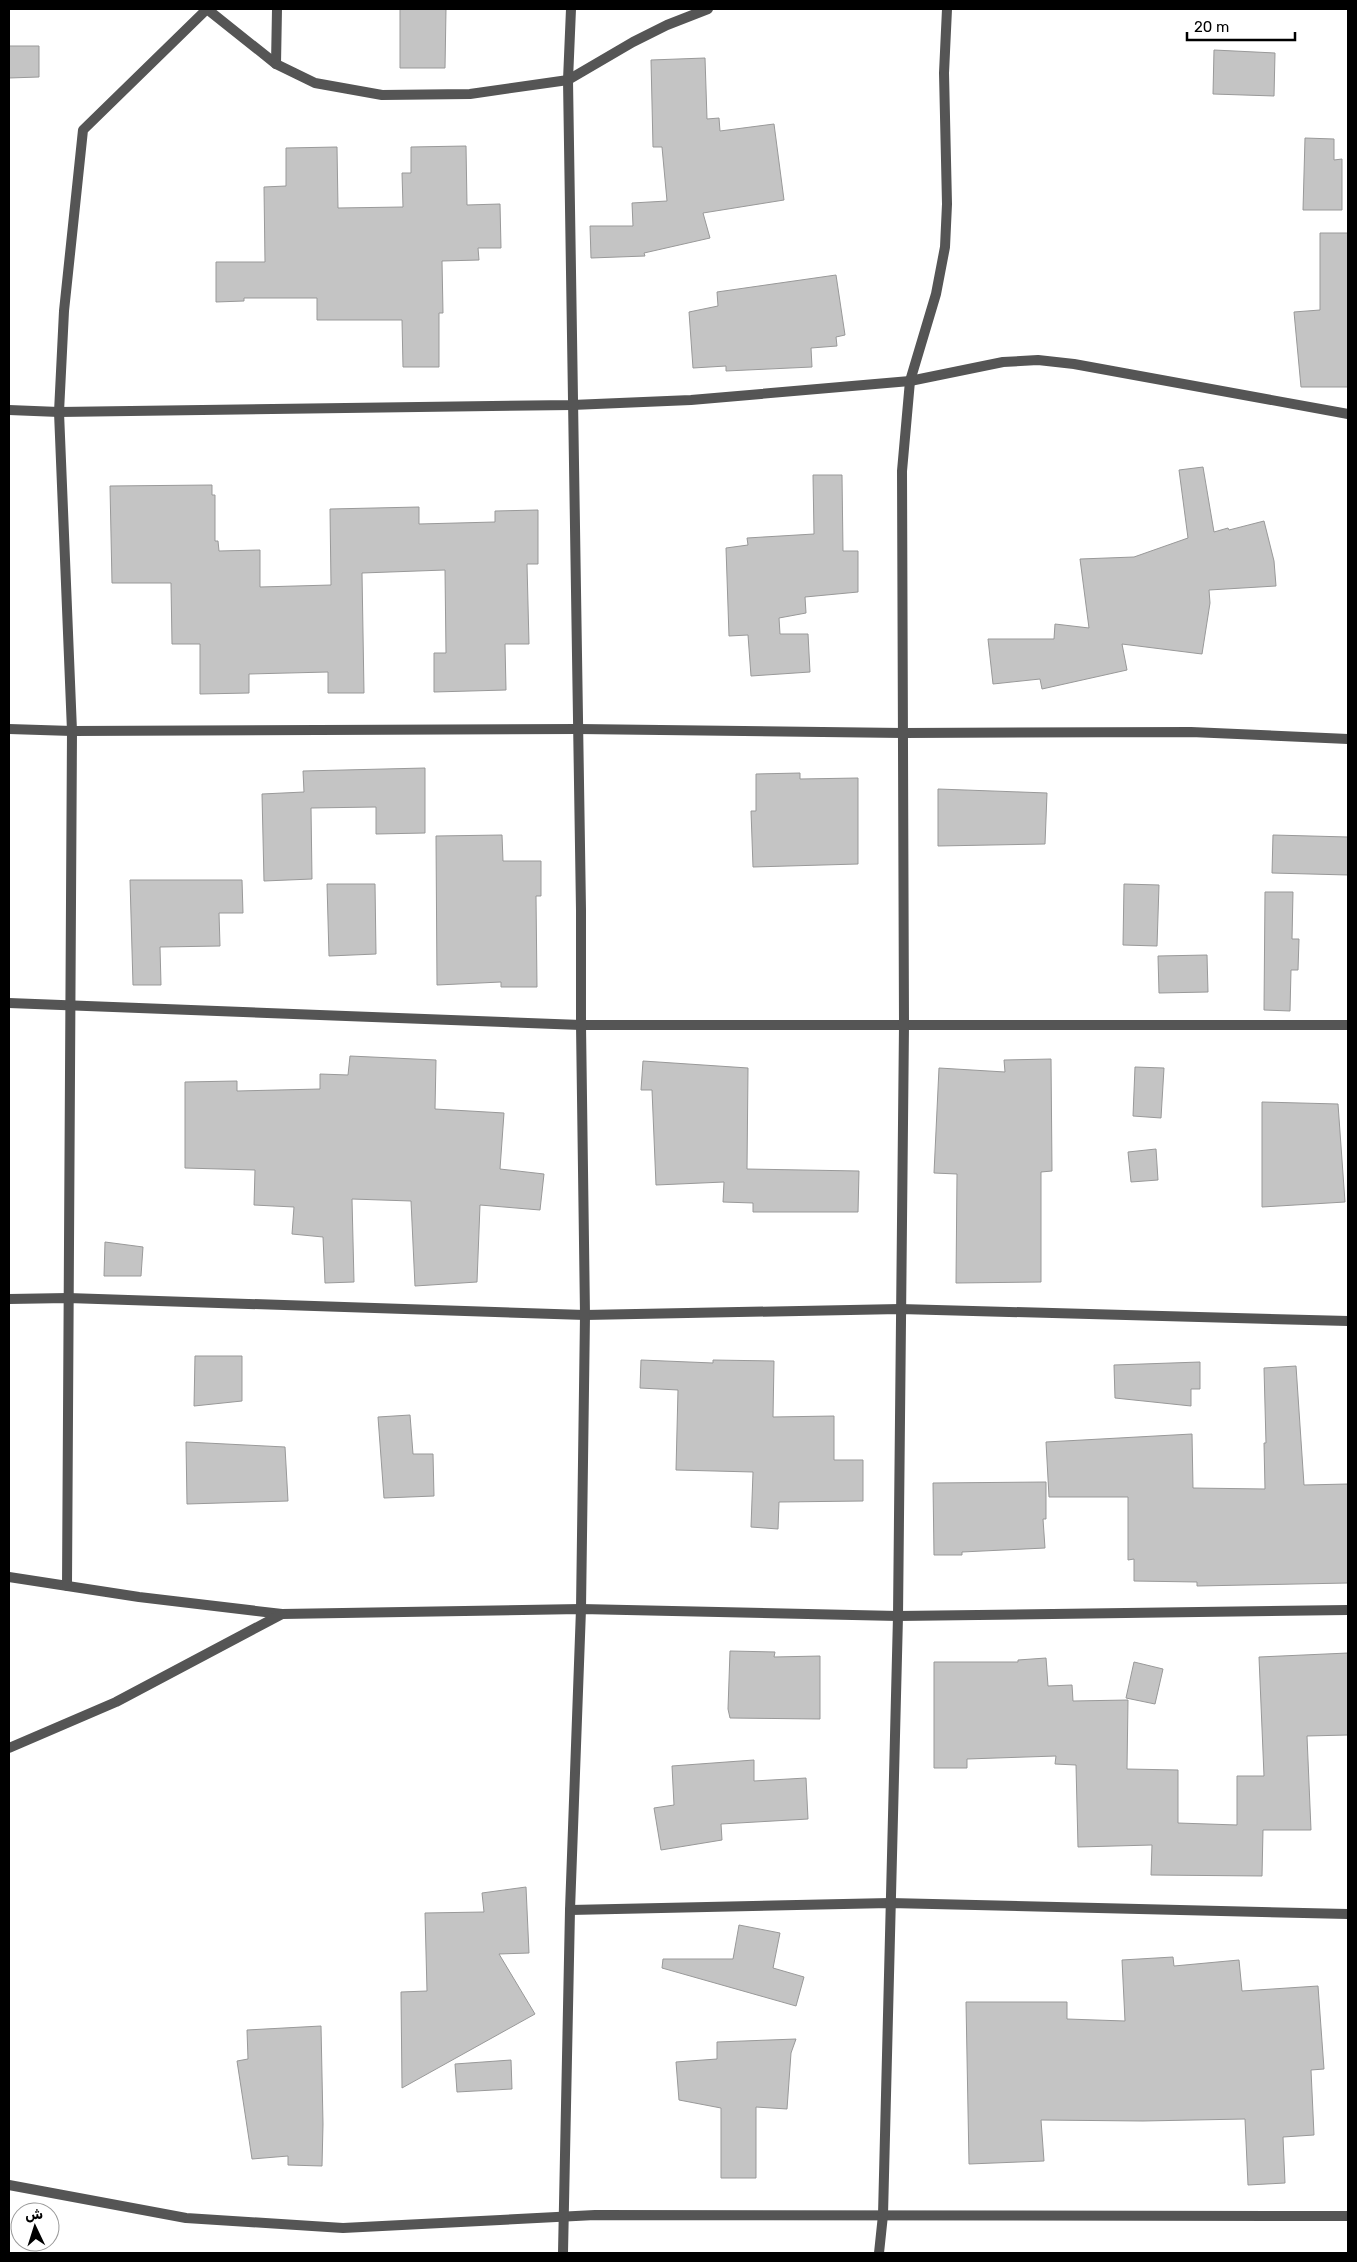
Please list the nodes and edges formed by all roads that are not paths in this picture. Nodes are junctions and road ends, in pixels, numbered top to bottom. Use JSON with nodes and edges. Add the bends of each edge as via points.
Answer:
{"nodes":[{"id":1,"x":207,"y":9,"type":"edge"},
{"id":2,"x":277,"y":9,"type":"edge"},
{"id":3,"x":571,"y":9,"type":"edge"},
{"id":4,"x":708,"y":9,"type":"edge"},
{"id":5,"x":947,"y":9,"type":"edge"},
{"id":6,"x":276,"y":64,"type":"junction"},
{"id":7,"x":568,"y":80,"type":"junction"},
{"id":8,"x":910,"y":381,"type":"junction"},
{"id":9,"x":572,"y":405,"type":"junction"},
{"id":10,"x":9,"y":410,"type":"edge"},
{"id":11,"x":59,"y":412,"type":"junction"},
{"id":12,"x":1348,"y":414,"type":"edge"},
{"id":13,"x":9,"y":729,"type":"edge"},
{"id":14,"x":578,"y":729,"type":"junction"},
{"id":15,"x":72,"y":731,"type":"junction"},
{"id":16,"x":903,"y":733,"type":"junction"},
{"id":17,"x":1348,"y":738,"type":"edge"},
{"id":18,"x":9,"y":1003,"type":"edge"},
{"id":19,"x":69,"y":1004,"type":"junction"},
{"id":20,"x":581,"y":1025,"type":"junction"},
{"id":21,"x":904,"y":1025,"type":"junction"},
{"id":22,"x":1348,"y":1025,"type":"edge"},
{"id":23,"x":68,"y":1298,"type":"junction"},
{"id":24,"x":9,"y":1299,"type":"edge"},
{"id":25,"x":900,"y":1309,"type":"junction"},
{"id":26,"x":585,"y":1314,"type":"junction"},
{"id":27,"x":1348,"y":1321,"type":"edge"},
{"id":28,"x":9,"y":1577,"type":"edge"},
{"id":29,"x":67,"y":1586,"type":"junction"},
{"id":30,"x":581,"y":1609,"type":"junction"},
{"id":31,"x":1348,"y":1610,"type":"edge"},
{"id":32,"x":282,"y":1614,"type":"junction"},
{"id":33,"x":898,"y":1616,"type":"junction"},
{"id":34,"x":9,"y":1748,"type":"edge"},
{"id":35,"x":890,"y":1903,"type":"junction"},
{"id":36,"x":570,"y":1910,"type":"junction"},
{"id":37,"x":1348,"y":1914,"type":"edge"},
{"id":38,"x":9,"y":2185,"type":"edge"},
{"id":39,"x":883,"y":2215,"type":"junction"},
{"id":40,"x":1348,"y":2216,"type":"edge"},
{"id":41,"x":562,"y":2217,"type":"junction"},
{"id":42,"x":563,"y":2253,"type":"edge"},
{"id":43,"x":879,"y":2253,"type":"edge"}],
"edges":[{"from":1,"to":6,"type":"street"},
{"from":1,"to":11,"type":"street","via":[[83,130],[64,311]]},
{"from":2,"to":6,"type":"street"},
{"from":3,"to":7,"type":"street"},
{"from":4,"to":7,"type":"street","via":[[633,42]]},
{"from":5,"to":8,"type":"street","via":[[945,247],[936,294]]},
{"from":6,"to":7,"type":"street","via":[[316,83],[382,95],[470,94]]},
{"from":7,"to":9,"type":"street"},
{"from":8,"to":9,"type":"street","via":[[691,400]]},
{"from":8,"to":12,"type":"street","via":[[1004,362],[1038,360]]},
{"from":8,"to":16,"type":"street","via":[[902,471]]},
{"from":9,"to":11,"type":"street"},
{"from":9,"to":14,"type":"street"},
{"from":10,"to":11,"type":"street"},
{"from":11,"to":15,"type":"street"},
{"from":13,"to":15,"type":"street"},
{"from":14,"to":15,"type":"street"},
{"from":14,"to":16,"type":"street"},
{"from":14,"to":20,"type":"street"},
{"from":15,"to":19,"type":"street"},
{"from":16,"to":17,"type":"street","via":[[1191,732]]},
{"from":16,"to":21,"type":"street"},
{"from":18,"to":19,"type":"street"},
{"from":19,"to":20,"type":"street"},
{"from":19,"to":23,"type":"street"},
{"from":20,"to":21,"type":"street"},
{"from":20,"to":26,"type":"street"},
{"from":21,"to":22,"type":"street"},
{"from":21,"to":25,"type":"street"},
{"from":23,"to":24,"type":"street"},
{"from":23,"to":26,"type":"street"},
{"from":23,"to":29,"type":"street"},
{"from":25,"to":26,"type":"street"},
{"from":25,"to":27,"type":"street"},
{"from":25,"to":33,"type":"street"},
{"from":26,"to":30,"type":"street"},
{"from":28,"to":29,"type":"street"},
{"from":29,"to":32,"type":"street"},
{"from":30,"to":32,"type":"street"},
{"from":30,"to":33,"type":"street"},
{"from":30,"to":36,"type":"street"},
{"from":31,"to":33,"type":"street"},
{"from":32,"to":34,"type":"street","via":[[116,1702]]},
{"from":33,"to":35,"type":"street"},
{"from":35,"to":36,"type":"street"},
{"from":35,"to":37,"type":"street"},
{"from":35,"to":39,"type":"street"},
{"from":36,"to":41,"type":"street"},
{"from":38,"to":41,"type":"street","via":[[186,2218],[343,2228]]},
{"from":39,"to":40,"type":"street"},
{"from":39,"to":41,"type":"street"},
{"from":39,"to":43,"type":"street"},
{"from":41,"to":42,"type":"street"}]}
